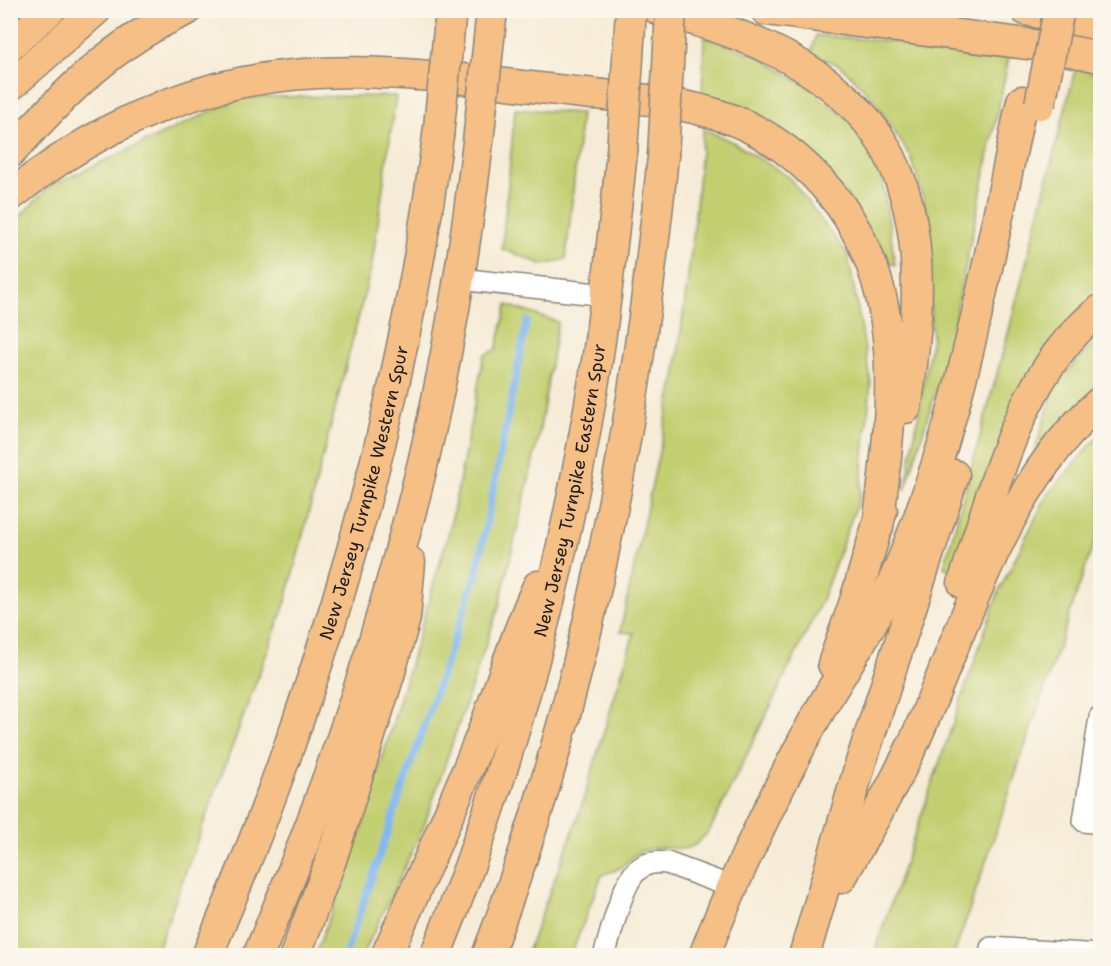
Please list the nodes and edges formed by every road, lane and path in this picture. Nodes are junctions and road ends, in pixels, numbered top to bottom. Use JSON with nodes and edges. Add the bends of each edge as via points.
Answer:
{"nodes":[{"id":1,"x":50,"y":10,"type":"edge"},
{"id":2,"x":96,"y":10,"type":"edge"},
{"id":3,"x":187,"y":10,"type":"edge"},
{"id":4,"x":451,"y":10,"type":"edge"},
{"id":5,"x":492,"y":10,"type":"edge"},
{"id":6,"x":631,"y":10,"type":"edge"},
{"id":7,"x":659,"y":10,"type":"edge"},
{"id":8,"x":671,"y":10,"type":"edge"},
{"id":9,"x":766,"y":10,"type":"edge"},
{"id":10,"x":1026,"y":10,"type":"edge"},
{"id":11,"x":1041,"y":10,"type":"edge"},
{"id":12,"x":1059,"y":10,"type":"edge"},
{"id":13,"x":1101,"y":25,"type":"edge"},
{"id":14,"x":10,"y":45,"type":"edge"},
{"id":15,"x":1050,"y":47,"type":"junction"},
{"id":16,"x":1101,"y":57,"type":"edge"},
{"id":17,"x":1101,"y":69,"type":"edge"},
{"id":18,"x":10,"y":86,"type":"edge"},
{"id":19,"x":1031,"y":103,"type":"junction"},
{"id":20,"x":10,"y":153,"type":"edge"},
{"id":21,"x":10,"y":196,"type":"edge"},
{"id":22,"x":459,"y":279,"type":"junction"},
{"id":23,"x":606,"y":295,"type":"junction"},
{"id":24,"x":1101,"y":310,"type":"edge"},
{"id":25,"x":1101,"y":402,"type":"edge"},
{"id":26,"x":416,"y":490,"type":"junction"},
{"id":27,"x":567,"y":526,"type":"junction"},
{"id":28,"x":878,"y":527,"type":"junction"},
{"id":29,"x":945,"y":662,"type":"junction"},
{"id":30,"x":1100,"y":723,"type":"edge"},
{"id":31,"x":810,"y":729,"type":"junction"},
{"id":32,"x":1101,"y":823,"type":"edge"},
{"id":33,"x":239,"y":881,"type":"junction"},
{"id":34,"x":732,"y":886,"type":"junction"},
{"id":35,"x":815,"y":925,"type":"junction"},
{"id":36,"x":1101,"y":955,"type":"edge"},
{"id":37,"x":187,"y":956,"type":"edge"},
{"id":38,"x":207,"y":956,"type":"edge"},
{"id":39,"x":258,"y":956,"type":"edge"},
{"id":40,"x":295,"y":956,"type":"edge"},
{"id":41,"x":386,"y":956,"type":"edge"},
{"id":42,"x":435,"y":956,"type":"edge"},
{"id":43,"x":487,"y":956,"type":"edge"},
{"id":44,"x":604,"y":956,"type":"edge"},
{"id":45,"x":704,"y":956,"type":"edge"},
{"id":46,"x":804,"y":956,"type":"edge"},
{"id":47,"x":990,"y":956,"type":"edge"}],
"edges":[{"from":1,"to":14,"type":"highway"},
{"from":2,"to":18,"type":"highway"},
{"from":3,"to":20,"type":"highway","via":[[148,29],[103,60]]},
{"from":4,"to":33,"type":"highway","name":"New Jersey Turnpike Western Spur","bridge":true,"via":[[438,136],[407,330],[365,511],[308,699]]},
{"from":5,"to":22,"type":"highway","bridge":true},
{"from":6,"to":23,"type":"highway","name":"New Jersey Turnpike Eastern Spur","bridge":true,"via":[[622,152]]},
{"from":7,"to":28,"type":"highway","via":[[751,40],[829,81],[872,125],[898,172],[912,227],[917,268],[916,316],[900,447]]},
{"from":8,"to":43,"type":"highway","bridge":true,"via":[[663,156],[638,371],[597,583],[540,796]]},
{"from":9,"to":15,"type":"highway"},
{"from":10,"to":13,"type":"highway"},
{"from":11,"to":19,"type":"highway"},
{"from":12,"to":19,"type":"highway","bridge":true},
{"from":15,"to":16,"type":"highway"},
{"from":15,"to":17,"type":"highway"},
{"from":19,"to":31,"type":"highway","via":[[933,479],[880,610]]},
{"from":19,"to":35,"type":"highway","via":[[970,421],[861,762]]},
{"from":21,"to":28,"type":"highway","via":[[77,150],[138,116],[209,90],[273,76],[362,72],[448,78],[663,102],[726,118],[778,144],[827,188],[852,224],[877,277],[888,325],[891,383]]},
{"from":22,"to":23,"type":"lane"},
{"from":22,"to":26,"type":"highway"},
{"from":23,"to":27,"type":"highway","name":"New Jersey Turnpike Eastern Spur"},
{"from":24,"to":29,"type":"highway","via":[[1062,348],[1027,404],[959,595]]},
{"from":25,"to":29,"type":"highway","via":[[1052,453],[1029,487]]},
{"from":26,"to":39,"type":"highway","via":[[391,584],[331,771]]},
{"from":26,"to":40,"type":"highway","via":[[405,618],[341,831]]},
{"from":27,"to":41,"type":"highway","via":[[518,630],[470,765]]},
{"from":27,"to":42,"type":"highway","name":"New Jersey Turnpike Eastern Spur","via":[[510,741]]},
{"from":28,"to":31,"type":"highway"},
{"from":29,"to":35,"type":"highway","via":[[913,745]]},
{"from":30,"to":32,"type":"lane","via":[[1084,821]]},
{"from":31,"to":34,"type":"highway"},
{"from":33,"to":37,"type":"highway"},
{"from":33,"to":38,"type":"highway","name":"New Jersey Turnpike Western Spur"},
{"from":34,"to":44,"type":"lane","via":[[667,863],[641,867],[629,880]]},
{"from":34,"to":45,"type":"highway"},
{"from":35,"to":46,"type":"highway"},
{"from":36,"to":47,"type":"lane","via":[[991,948]]}]}
